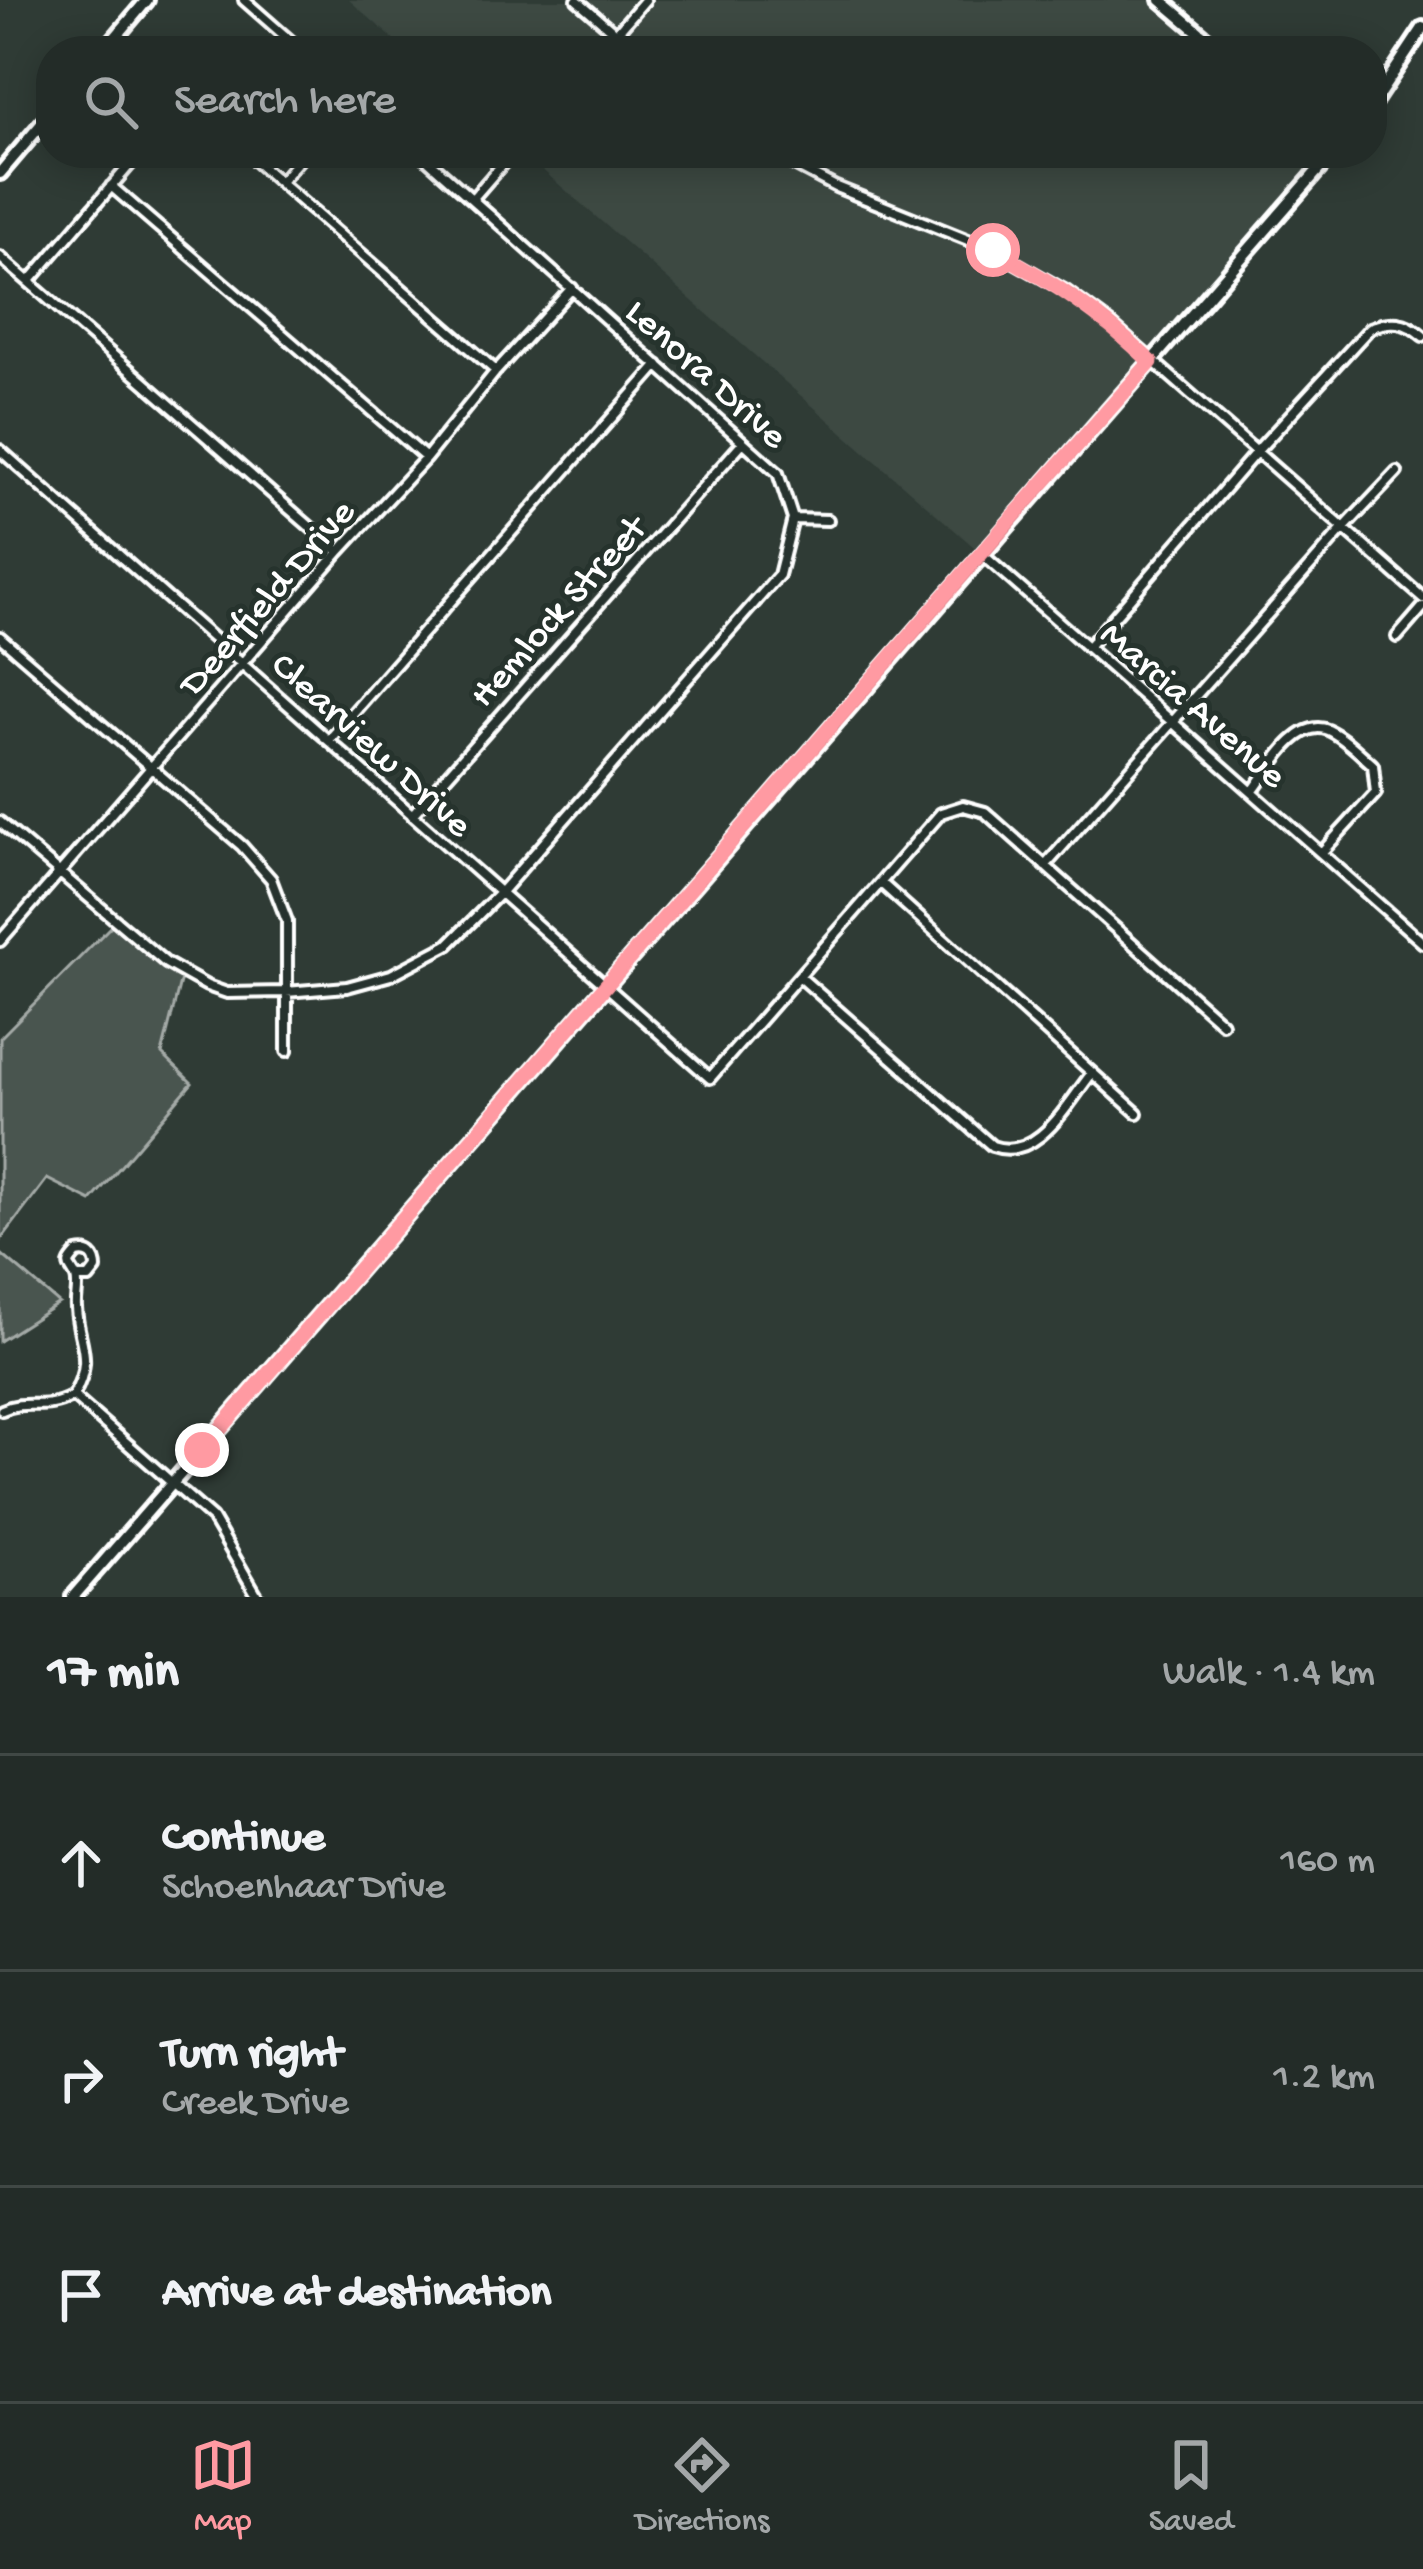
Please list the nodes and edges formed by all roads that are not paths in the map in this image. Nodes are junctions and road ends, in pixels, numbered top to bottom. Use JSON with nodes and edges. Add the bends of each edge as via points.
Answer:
{"nodes":[{"id":1,"x":147,"y":0,"type":"edge"},
{"id":2,"x":244,"y":0,"type":"edge"},
{"id":3,"x":577,"y":0,"type":"edge"},
{"id":4,"x":645,"y":0,"type":"edge"},
{"id":5,"x":1161,"y":0,"type":"edge"},
{"id":6,"x":1423,"y":28,"type":"edge"},
{"id":7,"x":616,"y":34,"type":"junction"},
{"id":8,"x":117,"y":36,"type":"edge"},
{"id":9,"x":285,"y":36,"type":"edge"},
{"id":10,"x":618,"y":36,"type":"edge"},
{"id":11,"x":1203,"y":36,"type":"edge"},
{"id":12,"x":1387,"y":82,"type":"edge"},
{"id":13,"x":36,"y":131,"type":"edge"},
{"id":14,"x":127,"y":168,"type":"edge"},
{"id":15,"x":264,"y":168,"type":"edge"},
{"id":16,"x":292,"y":168,"type":"edge"},
{"id":17,"x":437,"y":168,"type":"edge"},
{"id":18,"x":499,"y":168,"type":"edge"},
{"id":19,"x":800,"y":168,"type":"edge"},
{"id":20,"x":1320,"y":168,"type":"edge"},
{"id":21,"x":0,"y":173,"type":"edge"},
{"id":22,"x":280,"y":182,"type":"junction"},
{"id":23,"x":111,"y":186,"type":"junction"},
{"id":24,"x":472,"y":198,"type":"junction"},
{"id":25,"x":0,"y":257,"type":"edge"},
{"id":26,"x":28,"y":282,"type":"junction"},
{"id":27,"x":572,"y":288,"type":"junction"},
{"id":28,"x":1423,"y":336,"type":"edge"},
{"id":29,"x":1151,"y":362,"type":"junction"},
{"id":30,"x":658,"y":365,"type":"junction"},
{"id":31,"x":496,"y":371,"type":"junction"},
{"id":32,"x":743,"y":442,"type":"junction"},
{"id":33,"x":0,"y":450,"type":"edge"},
{"id":34,"x":1257,"y":451,"type":"junction"},
{"id":35,"x":425,"y":458,"type":"junction"},
{"id":36,"x":1397,"y":472,"type":"dead end"},
{"id":37,"x":793,"y":519,"type":"junction"},
{"id":38,"x":828,"y":520,"type":"dead end"},
{"id":39,"x":1343,"y":528,"type":"junction"},
{"id":40,"x":339,"y":552,"type":"junction"},
{"id":41,"x":982,"y":554,"type":"junction"},
{"id":42,"x":1423,"y":603,"type":"edge"},
{"id":43,"x":0,"y":637,"type":"edge"},
{"id":44,"x":1397,"y":637,"type":"dead end"},
{"id":45,"x":1088,"y":647,"type":"junction"},
{"id":46,"x":242,"y":665,"type":"junction"},
{"id":47,"x":1174,"y":722,"type":"junction"},
{"id":48,"x":328,"y":740,"type":"junction"},
{"id":49,"x":150,"y":768,"type":"junction"},
{"id":50,"x":1253,"y":791,"type":"junction"},
{"id":51,"x":412,"y":815,"type":"junction"},
{"id":52,"x":0,"y":822,"type":"edge"},
{"id":53,"x":1322,"y":853,"type":"junction"},
{"id":54,"x":1045,"y":866,"type":"junction"},
{"id":55,"x":61,"y":872,"type":"junction"},
{"id":56,"x":881,"y":883,"type":"junction"},
{"id":57,"x":500,"y":893,"type":"junction"},
{"id":58,"x":0,"y":941,"type":"edge"},
{"id":59,"x":1423,"y":943,"type":"edge"},
{"id":60,"x":799,"y":976,"type":"junction"},
{"id":61,"x":606,"y":987,"type":"junction"},
{"id":62,"x":286,"y":992,"type":"junction"},
{"id":63,"x":1222,"y":1023,"type":"dead end"},
{"id":64,"x":287,"y":1051,"type":"dead end"},
{"id":65,"x":1092,"y":1073,"type":"junction"},
{"id":66,"x":1137,"y":1113,"type":"dead end"},
{"id":67,"x":76,"y":1278,"type":"dead end"},
{"id":68,"x":73,"y":1396,"type":"junction"},
{"id":69,"x":1,"y":1408,"type":"edge"},
{"id":70,"x":0,"y":1422,"type":"edge"},
{"id":71,"x":172,"y":1484,"type":"junction"},
{"id":72,"x":73,"y":1597,"type":"edge"},
{"id":73,"x":258,"y":1597,"type":"edge"}],
"edges":[{"from":1,"to":8,"type":"street"},
{"from":2,"to":9,"type":"street"},
{"from":3,"to":7,"type":"street"},
{"from":4,"to":7,"type":"street"},
{"from":5,"to":11,"type":"street"},
{"from":6,"to":12,"type":"street"},
{"from":7,"to":10,"type":"street"},
{"from":13,"to":21,"type":"street"},
{"from":14,"to":23,"type":"street"},
{"from":15,"to":22,"type":"street"},
{"from":16,"to":22,"type":"street"},
{"from":17,"to":24,"type":"street","name":"Lenora Drive"},
{"from":18,"to":24,"type":"street"},
{"from":19,"to":29,"type":"street","via":[[1030,270]]},
{"from":20,"to":29,"type":"street"},
{"from":22,"to":31,"type":"street"},
{"from":23,"to":26,"type":"street"},
{"from":23,"to":35,"type":"street"},
{"from":24,"to":27,"type":"street","name":"Lenora Drive"},
{"from":25,"to":26,"type":"street"},
{"from":26,"to":40,"type":"street"},
{"from":27,"to":30,"type":"street","name":"Lenora Drive"},
{"from":27,"to":31,"type":"street","name":"Deerfield Drive"},
{"from":28,"to":34,"type":"street","via":[[1402,323],[1370,328]]},
{"from":29,"to":34,"type":"street"},
{"from":29,"to":41,"type":"street"},
{"from":30,"to":32,"type":"street","name":"Lenora Drive"},
{"from":30,"to":48,"type":"street"},
{"from":31,"to":35,"type":"street","name":"Deerfield Drive"},
{"from":32,"to":37,"type":"street","name":"Lenora Drive","via":[[778,473]]},
{"from":32,"to":51,"type":"street","name":"Hemlock Street"},
{"from":33,"to":46,"type":"street","name":"Clearview Drive"},
{"from":34,"to":39,"type":"street"},
{"from":34,"to":45,"type":"street"},
{"from":35,"to":40,"type":"street","name":"Deerfield Drive"},
{"from":36,"to":39,"type":"street"},
{"from":37,"to":38,"type":"street"},
{"from":37,"to":57,"type":"street","via":[[779,574]]},
{"from":39,"to":42,"type":"street"},
{"from":39,"to":47,"type":"street"},
{"from":40,"to":46,"type":"street","name":"Deerfield Drive"},
{"from":41,"to":45,"type":"street","name":"Marcia Avenue"},
{"from":41,"to":61,"type":"street"},
{"from":42,"to":44,"type":"street"},
{"from":43,"to":49,"type":"street"},
{"from":45,"to":47,"type":"street","name":"Marcia Avenue"},
{"from":46,"to":48,"type":"street","name":"Clearview Drive"},
{"from":46,"to":49,"type":"street","name":"Deerfield Drive"},
{"from":47,"to":50,"type":"street","name":"Marcia Avenue"},
{"from":47,"to":54,"type":"street"},
{"from":48,"to":51,"type":"street","name":"Clearview Drive"},
{"from":49,"to":55,"type":"street","name":"Deerfield Drive"},
{"from":49,"to":62,"type":"street","via":[[271,879],[287,921]]},
{"from":50,"to":53,"type":"street","name":"Marcia Avenue"},
{"from":50,"to":53,"type":"street","via":[[1298,733],[1313,727],[1330,730],[1373,765],[1376,793]]},
{"from":51,"to":57,"type":"street","name":"Clearview Drive"},
{"from":52,"to":55,"type":"street"},
{"from":53,"to":59,"type":"street","name":"Marcia Avenue"},
{"from":54,"to":56,"type":"street","via":[[985,812],[963,806],[941,813]]},
{"from":54,"to":63,"type":"street"},
{"from":55,"to":58,"type":"street","name":"Deerfield Drive"},
{"from":55,"to":62,"type":"street","via":[[182,974],[227,993]]},
{"from":56,"to":60,"type":"street"},
{"from":56,"to":65,"type":"street"},
{"from":57,"to":61,"type":"street","name":"Clearview Drive"},
{"from":57,"to":62,"type":"street","via":[[448,945],[391,974]]},
{"from":60,"to":61,"type":"street","name":"Clearview Drive","via":[[710,1078]]},
{"from":60,"to":65,"type":"street","via":[[992,1146],[1008,1151],[1035,1143]]},
{"from":61,"to":71,"type":"street"},
{"from":62,"to":64,"type":"street"},
{"from":65,"to":66,"type":"street"},
{"from":67,"to":68,"type":"street","via":[[85,1360]]},
{"from":68,"to":69,"type":"street","via":[[46,1407]]},
{"from":68,"to":71,"type":"street"},
{"from":69,"to":70,"type":"street"},
{"from":71,"to":72,"type":"street"},
{"from":71,"to":73,"type":"street","via":[[212,1518]]}]}
